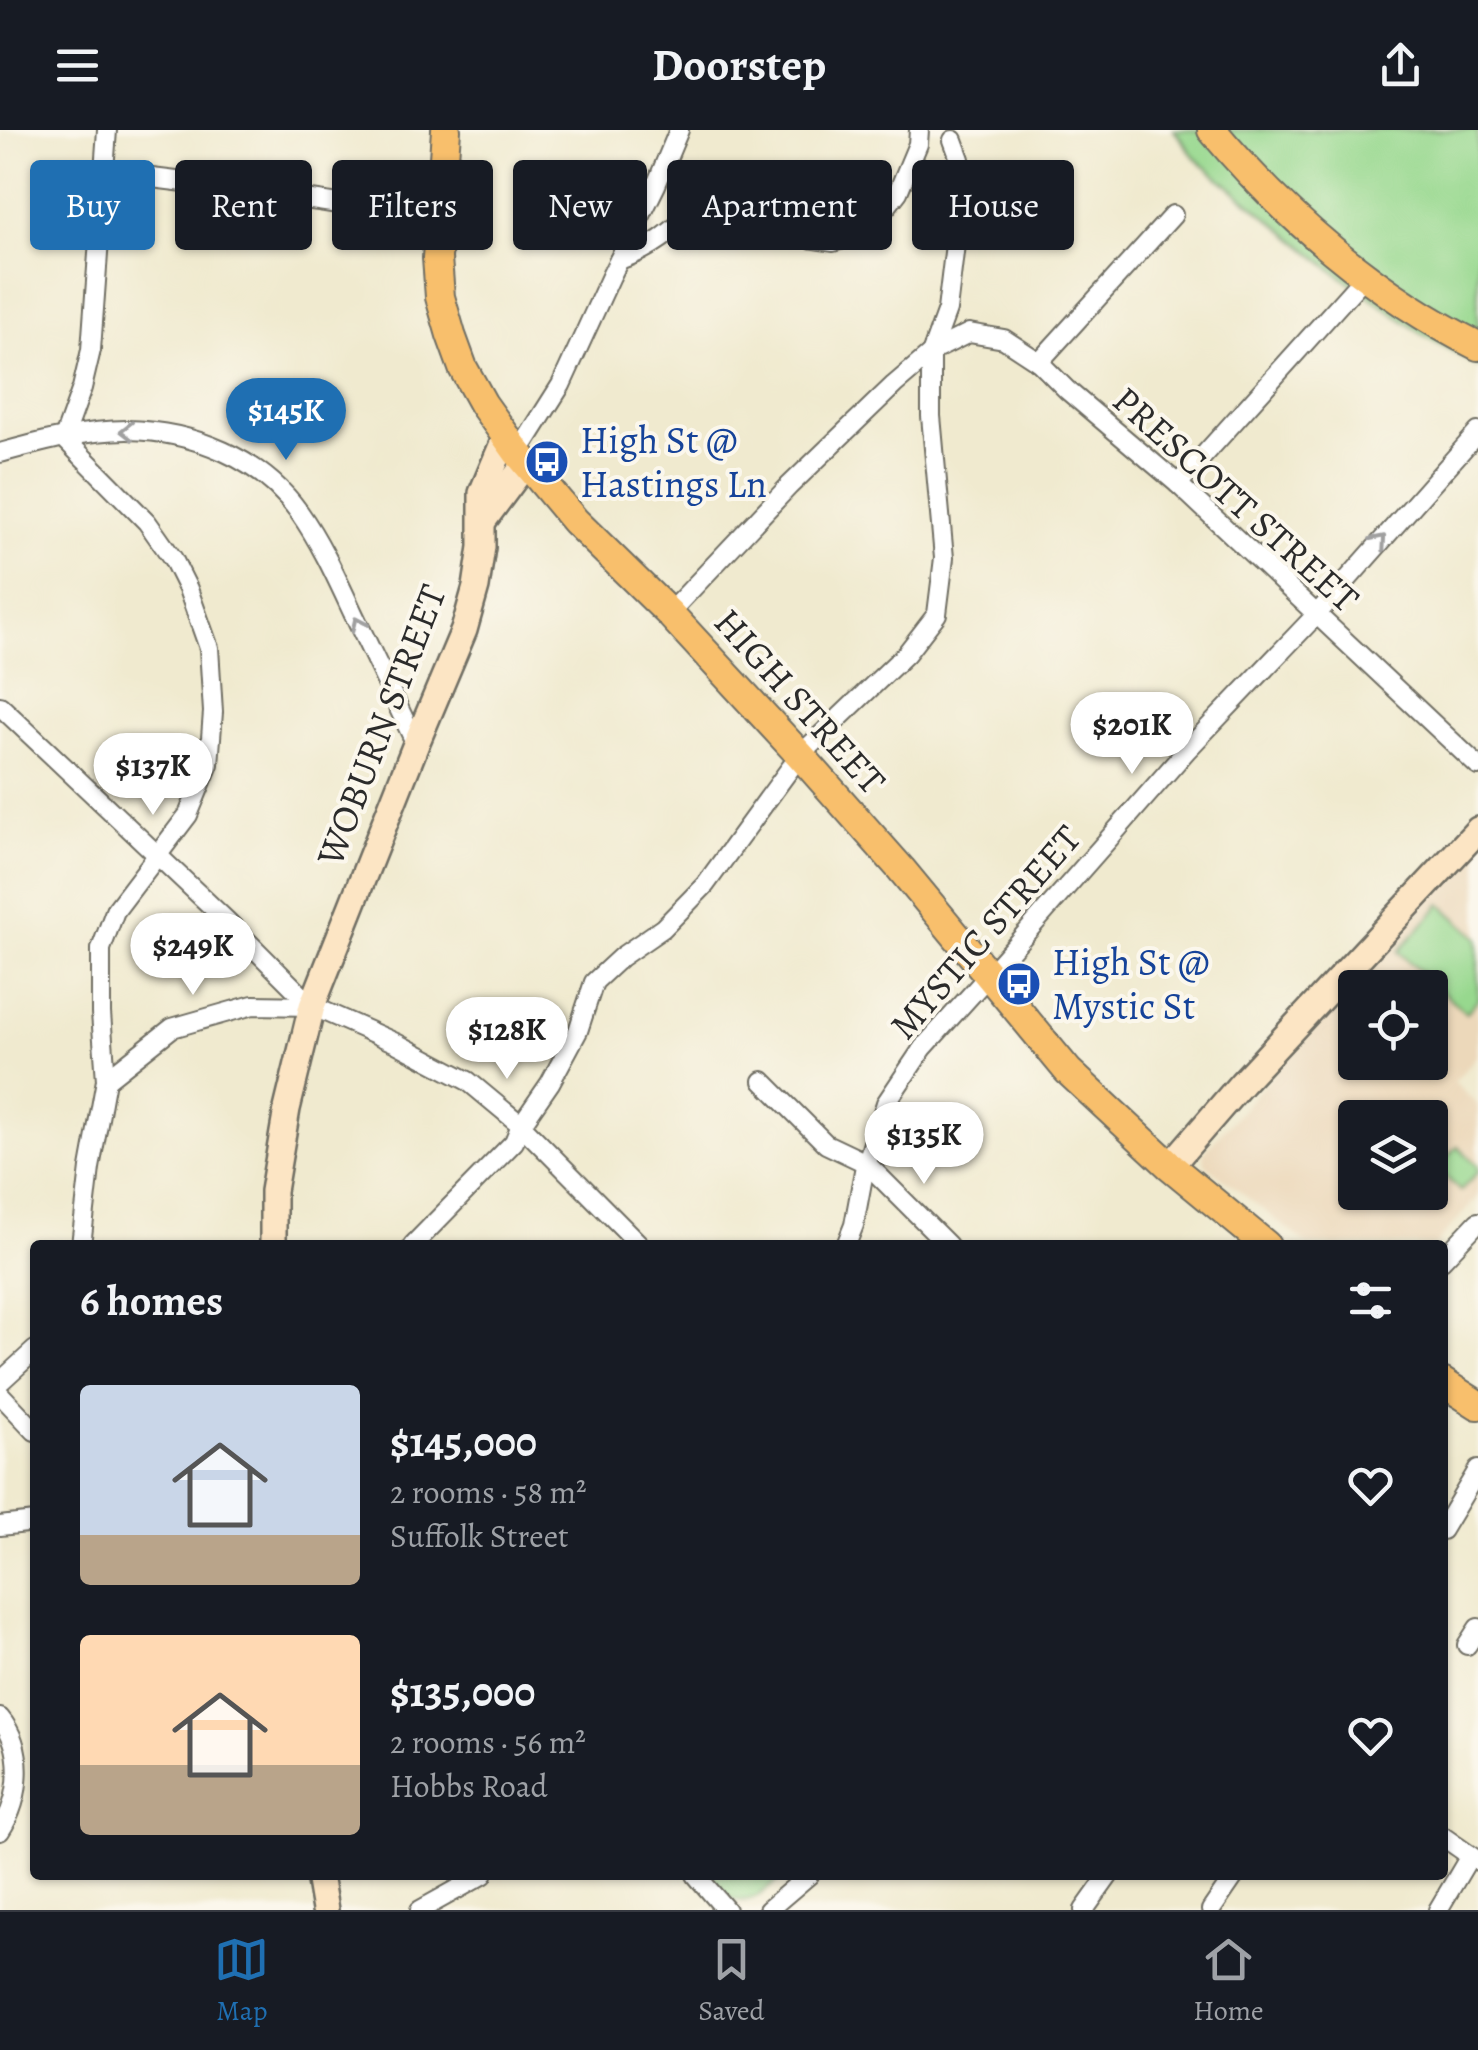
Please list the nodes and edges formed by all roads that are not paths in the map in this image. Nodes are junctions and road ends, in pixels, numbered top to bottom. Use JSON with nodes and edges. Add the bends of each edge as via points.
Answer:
{"nodes":[{"id":1,"x":107,"y":130,"type":"edge"},
{"id":2,"x":446,"y":130,"type":"edge"},
{"id":3,"x":678,"y":130,"type":"edge"},
{"id":4,"x":919,"y":130,"type":"edge"},
{"id":5,"x":1212,"y":130,"type":"edge"},
{"id":6,"x":953,"y":140,"type":"dead end"},
{"id":7,"x":104,"y":160,"type":"edge"},
{"id":8,"x":444,"y":160,"type":"edge"},
{"id":9,"x":155,"y":178,"type":"edge"},
{"id":10,"x":332,"y":203,"type":"edge"},
{"id":11,"x":1173,"y":216,"type":"dead end"},
{"id":12,"x":98,"y":250,"type":"edge"},
{"id":13,"x":437,"y":250,"type":"edge"},
{"id":14,"x":619,"y":260,"type":"junction"},
{"id":15,"x":1365,"y":276,"type":"junction"},
{"id":16,"x":1478,"y":346,"type":"edge"},
{"id":17,"x":931,"y":354,"type":"junction"},
{"id":18,"x":1039,"y":362,"type":"junction"},
{"id":19,"x":1478,"y":432,"type":"edge"},
{"id":20,"x":64,"y":438,"type":"junction"},
{"id":21,"x":517,"y":451,"type":"junction"},
{"id":22,"x":0,"y":453,"type":"edge"},
{"id":23,"x":1178,"y":484,"type":"junction"},
{"id":24,"x":669,"y":613,"type":"junction"},
{"id":25,"x":1316,"y":615,"type":"junction"},
{"id":26,"x":0,"y":706,"type":"edge"},
{"id":27,"x":416,"y":744,"type":"junction"},
{"id":28,"x":800,"y":755,"type":"junction"},
{"id":29,"x":1478,"y":766,"type":"edge"},
{"id":30,"x":1478,"y":830,"type":"edge"},
{"id":31,"x":158,"y":856,"type":"junction"},
{"id":32,"x":990,"y":976,"type":"junction"},
{"id":33,"x":312,"y":1006,"type":"junction"},
{"id":34,"x":106,"y":1080,"type":"junction"},
{"id":35,"x":763,"y":1081,"type":"dead end"},
{"id":36,"x":521,"y":1125,"type":"junction"},
{"id":37,"x":866,"y":1164,"type":"junction"},
{"id":38,"x":1170,"y":1166,"type":"junction"},
{"id":39,"x":1478,"y":1222,"type":"edge"},
{"id":40,"x":82,"y":1240,"type":"edge"},
{"id":41,"x":273,"y":1240,"type":"edge"},
{"id":42,"x":418,"y":1240,"type":"edge"},
{"id":43,"x":635,"y":1240,"type":"edge"},
{"id":44,"x":848,"y":1240,"type":"edge"},
{"id":45,"x":943,"y":1240,"type":"edge"},
{"id":46,"x":1260,"y":1240,"type":"edge"},
{"id":47,"x":1448,"y":1254,"type":"edge"},
{"id":48,"x":30,"y":1355,"type":"edge"},
{"id":49,"x":0,"y":1382,"type":"edge"},
{"id":50,"x":1448,"y":1386,"type":"edge"},
{"id":51,"x":0,"y":1394,"type":"edge"},
{"id":52,"x":1478,"y":1405,"type":"edge"},
{"id":53,"x":30,"y":1426,"type":"edge"},
{"id":54,"x":1478,"y":1470,"type":"edge"},
{"id":55,"x":1448,"y":1520,"type":"edge"},
{"id":56,"x":30,"y":1523,"type":"edge"},
{"id":57,"x":0,"y":1526,"type":"edge"},
{"id":58,"x":1478,"y":1628,"type":"edge"},
{"id":59,"x":1467,"y":1645,"type":"dead end"},
{"id":60,"x":0,"y":1718,"type":"edge"},
{"id":61,"x":0,"y":1830,"type":"edge"},
{"id":62,"x":1448,"y":1840,"type":"edge"},
{"id":63,"x":1474,"y":1858,"type":"edge"},
{"id":64,"x":320,"y":1880,"type":"edge"},
{"id":65,"x":475,"y":1880,"type":"edge"},
{"id":66,"x":700,"y":1880,"type":"edge"},
{"id":67,"x":803,"y":1880,"type":"edge"},
{"id":68,"x":1105,"y":1880,"type":"edge"},
{"id":69,"x":1232,"y":1880,"type":"edge"},
{"id":70,"x":324,"y":1910,"type":"edge"},
{"id":71,"x":420,"y":1910,"type":"edge"},
{"id":72,"x":726,"y":1910,"type":"edge"},
{"id":73,"x":768,"y":1910,"type":"edge"},
{"id":74,"x":1084,"y":1910,"type":"edge"},
{"id":75,"x":1211,"y":1910,"type":"edge"},
{"id":76,"x":1438,"y":1910,"type":"edge"}],
"edges":[{"from":1,"to":7,"type":"street"},
{"from":2,"to":8,"type":"main road","name":"HIGH STREET"},
{"from":3,"to":14,"type":"street"},
{"from":4,"to":14,"type":"street","via":[[898,192],[866,233],[833,242],[786,235],[704,202],[643,252]]},
{"from":5,"to":15,"type":"main road","via":[[1303,224]]},
{"from":6,"to":17,"type":"street","via":[[960,159],[956,236],[948,310]]},
{"from":9,"to":10,"type":"street"},
{"from":11,"to":18,"type":"street"},
{"from":12,"to":20,"type":"street","via":[[91,350]]},
{"from":13,"to":21,"type":"main road","name":"HIGH STREET","via":[[440,297],[463,368]]},
{"from":14,"to":21,"type":"street","via":[[562,385]]},
{"from":15,"to":16,"type":"main road"},
{"from":15,"to":23,"type":"street"},
{"from":17,"to":18,"type":"street","name":"PRESCOTT STREET","via":[[969,333],[1004,338]]},
{"from":17,"to":24,"type":"street","via":[[789,486]]},
{"from":17,"to":28,"type":"street","via":[[944,558],[937,614],[906,654]]},
{"from":18,"to":23,"type":"street","name":"PRESCOTT STREET"},
{"from":25,"to":19,"type":"street","name":"MYSTIC STREET","one_way":true},
{"from":20,"to":22,"type":"street"},
{"from":27,"to":20,"type":"street","one_way":true,"via":[[318,544],[276,486],[210,444],[123,430]]},
{"from":20,"to":31,"type":"street","via":[[147,522],[173,559],[209,648],[209,764],[188,814]]},
{"from":21,"to":24,"type":"main road","name":"HIGH STREET"},
{"from":21,"to":27,"type":"street","name":"WOBURN STREET","via":[[482,494],[476,587]]},
{"from":23,"to":25,"type":"street","name":"PRESCOTT STREET"},
{"from":24,"to":28,"type":"main road","name":"HIGH STREET"},
{"from":25,"to":29,"type":"street","name":"PRESCOTT STREET"},
{"from":25,"to":32,"type":"street","name":"MYSTIC STREET"},
{"from":26,"to":31,"type":"street"},
{"from":27,"to":33,"type":"street","name":"WOBURN STREET"},
{"from":28,"to":32,"type":"main road","name":"HIGH STREET"},
{"from":28,"to":36,"type":"street","via":[[705,885],[594,982],[578,1031]]},
{"from":30,"to":38,"type":"street"},
{"from":31,"to":33,"type":"street"},
{"from":31,"to":34,"type":"street","via":[[115,911],[101,949]]},
{"from":32,"to":37,"type":"street","name":"MYSTIC STREET","via":[[923,1048],[886,1104]]},
{"from":32,"to":38,"type":"main road","name":"HIGH STREET","via":[[1068,1072]]},
{"from":33,"to":34,"type":"street","via":[[253,1006],[172,1028]]},
{"from":33,"to":36,"type":"street","via":[[468,1081]]},
{"from":33,"to":41,"type":"street","name":"WOBURN STREET","via":[[273,1191]]},
{"from":34,"to":40,"type":"street"},
{"from":35,"to":37,"type":"street","via":[[826,1144]]},
{"from":36,"to":42,"type":"street","via":[[514,1142]]},
{"from":36,"to":43,"type":"street"},
{"from":37,"to":44,"type":"street","name":"MYSTIC STREET"},
{"from":37,"to":45,"type":"street"},
{"from":38,"to":46,"type":"main road","name":"HIGH STREET"},
{"from":39,"to":47,"type":"street"},
{"from":48,"to":49,"type":"street"},
{"from":50,"to":52,"type":"main road"},
{"from":51,"to":53,"type":"street"},
{"from":54,"to":55,"type":"street"},
{"from":56,"to":57,"type":"street"},
{"from":58,"to":59,"type":"street"},
{"from":60,"to":61,"type":"street","via":[[20,1767]]},
{"from":62,"to":63,"type":"street"},
{"from":63,"to":76,"type":"street"},
{"from":64,"to":70,"type":"street"},
{"from":65,"to":71,"type":"street"},
{"from":66,"to":72,"type":"street"},
{"from":67,"to":73,"type":"street"},
{"from":68,"to":74,"type":"street"},
{"from":69,"to":75,"type":"street"}]}
